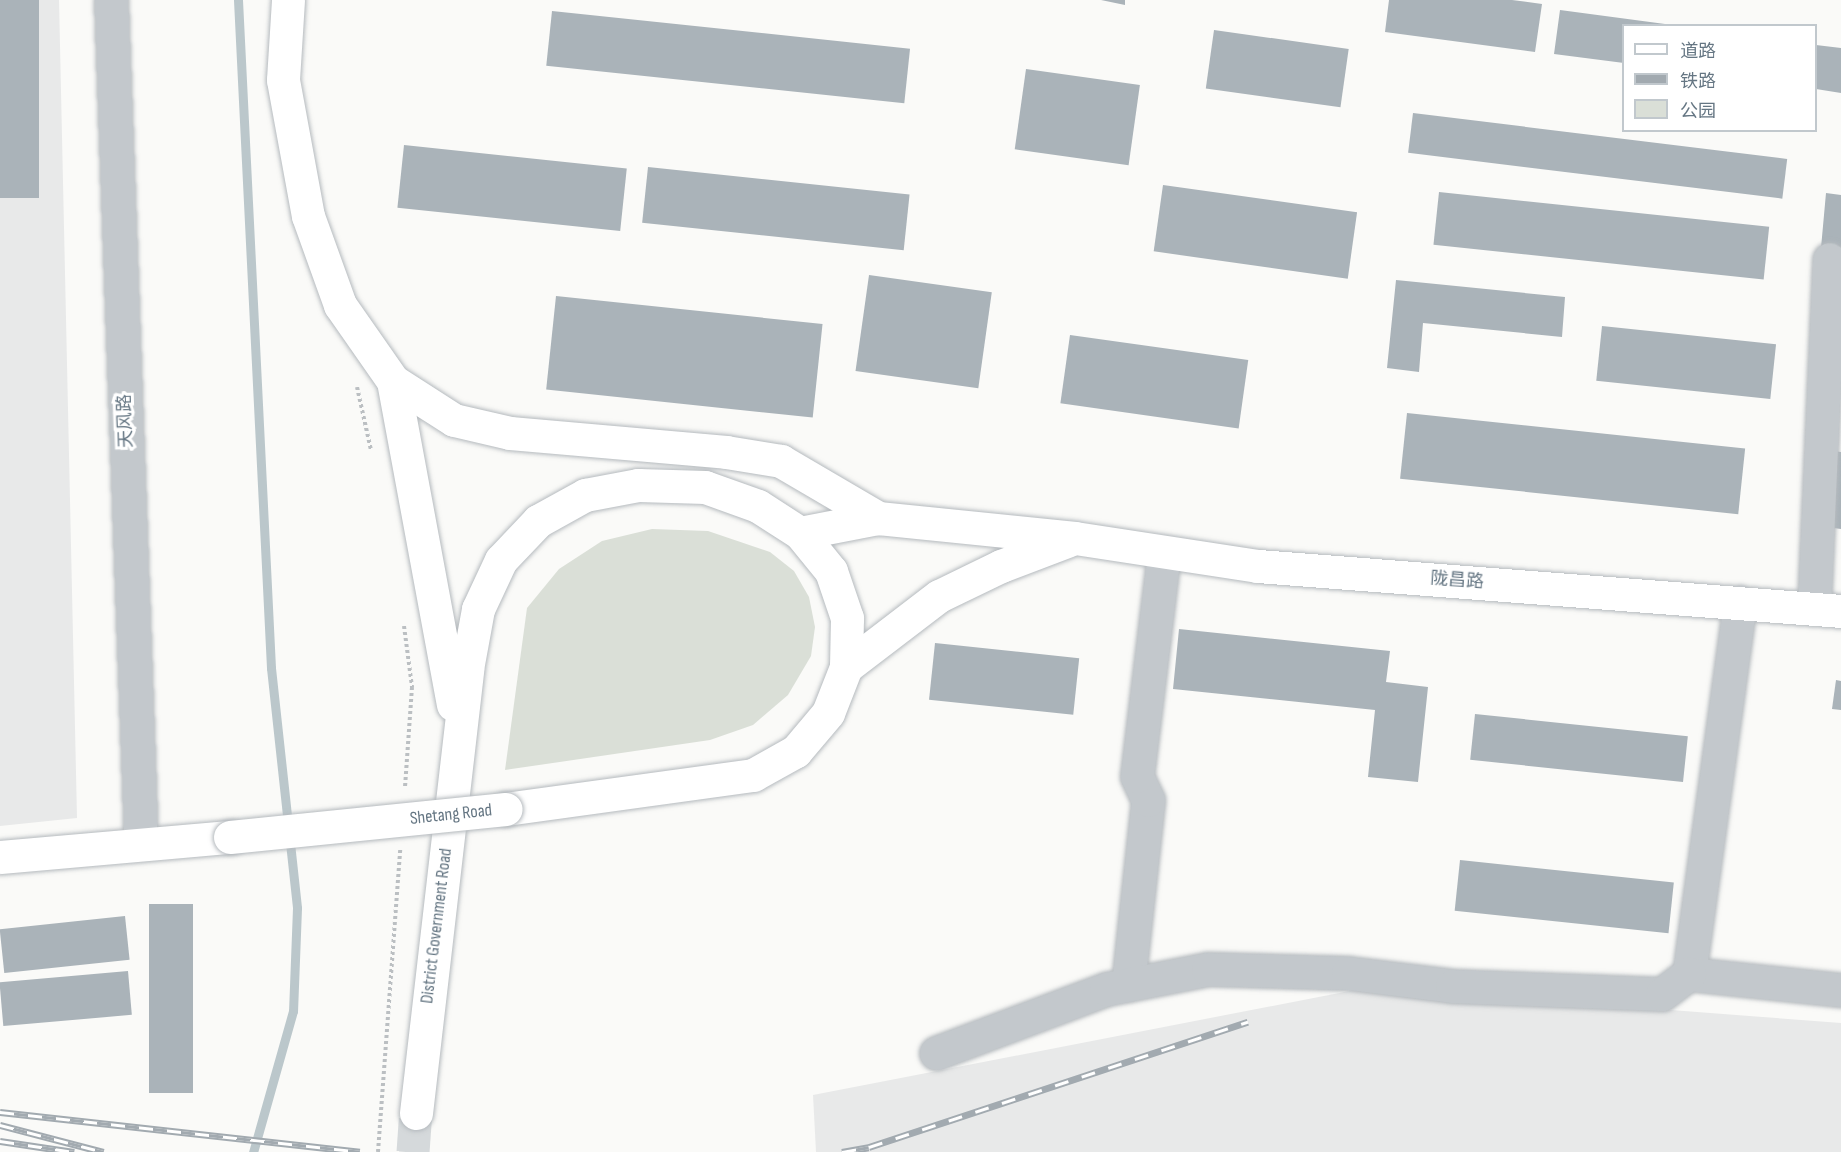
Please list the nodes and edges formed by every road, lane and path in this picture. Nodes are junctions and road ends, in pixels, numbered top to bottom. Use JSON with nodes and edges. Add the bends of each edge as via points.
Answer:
{"nodes":[{"id":1,"x":111,"y":0,"type":"edge"},
{"id":2,"x":288,"y":0,"type":"edge"},
{"id":3,"x":1829,"y":259,"type":"dead end"},
{"id":4,"x":356,"y":380,"type":"dead end"},
{"id":5,"x":393,"y":381,"type":"junction"},
{"id":6,"x":373,"y":456,"type":"dead end"},
{"id":7,"x":878,"y":518,"type":"junction"},
{"id":8,"x":800,"y":532,"type":"junction"},
{"id":9,"x":1075,"y":538,"type":"junction"},
{"id":10,"x":1164,"y":552,"type":"junction"},
{"id":11,"x":1740,"y":602,"type":"junction"},
{"id":12,"x":1828,"y":609,"type":"edge"},
{"id":13,"x":402,"y":616,"type":"dead end"},
{"id":14,"x":846,"y":667,"type":"junction"},
{"id":15,"x":459,"y":739,"type":"junction"},
{"id":16,"x":405,"y":792,"type":"dead end"},
{"id":17,"x":401,"y":839,"type":"dead end"},
{"id":18,"x":141,"y":842,"type":"junction"},
{"id":19,"x":0,"y":856,"type":"edge"},
{"id":20,"x":1689,"y":974,"type":"junction"},
{"id":21,"x":1128,"y":985,"type":"junction"},
{"id":22,"x":1841,"y":990,"type":"edge"},
{"id":23,"x":936,"y":1053,"type":"dead end"},
{"id":24,"x":416,"y":1113,"type":"tunnel mouth"},
{"id":25,"x":378,"y":1152,"type":"edge"}],
"edges":[{"from":1,"to":18,"type":"street","name":"天风路"},
{"from":2,"to":5,"type":"main road","via":[[283,80],[308,216],[340,304]]},
{"from":3,"to":12,"type":"street"},
{"from":4,"to":6,"type":"path"},
{"from":5,"to":7,"type":"main road","via":[[454,420],[510,433],[726,452],[781,461]]},
{"from":5,"to":15,"type":"main road"},
{"from":7,"to":8,"type":"main road"},
{"from":7,"to":9,"type":"main road","name":"陇昌路"},
{"from":8,"to":14,"type":"main road","name":"District Government Road","via":[[831,571],[847,618]]},
{"from":8,"to":15,"type":"main road","name":"District Government Road","via":[[759,506],[694,487],[638,485],[585,495],[538,521],[501,560],[478,609]]},
{"from":9,"to":10,"type":"main road","name":"陇昌路"},
{"from":9,"to":14,"type":"main road","via":[[1001,566],[939,596]]},
{"from":10,"to":11,"type":"main road","name":"陇昌路","via":[[1258,566]]},
{"from":10,"to":21,"type":"street","via":[[1137,776],[1148,800]]},
{"from":11,"to":12,"type":"main road","name":"陇昌路"},
{"from":11,"to":20,"type":"street"},
{"from":13,"to":16,"type":"path","via":[[412,687]]},
{"from":14,"to":18,"type":"main road","name":"Shetang Road","bridge":true,"via":[[828,713],[796,751],[753,775],[507,809],[230,837]]},
{"from":15,"to":24,"type":"main road","name":"District Government Road"},
{"from":17,"to":25,"type":"path"},
{"from":18,"to":19,"type":"main road","name":"Shetang Road"},
{"from":20,"to":21,"type":"street","via":[[1662,994],[1452,986],[1348,973],[1208,969]]},
{"from":20,"to":22,"type":"street"},
{"from":21,"to":23,"type":"street","via":[[1106,989]]}]}
